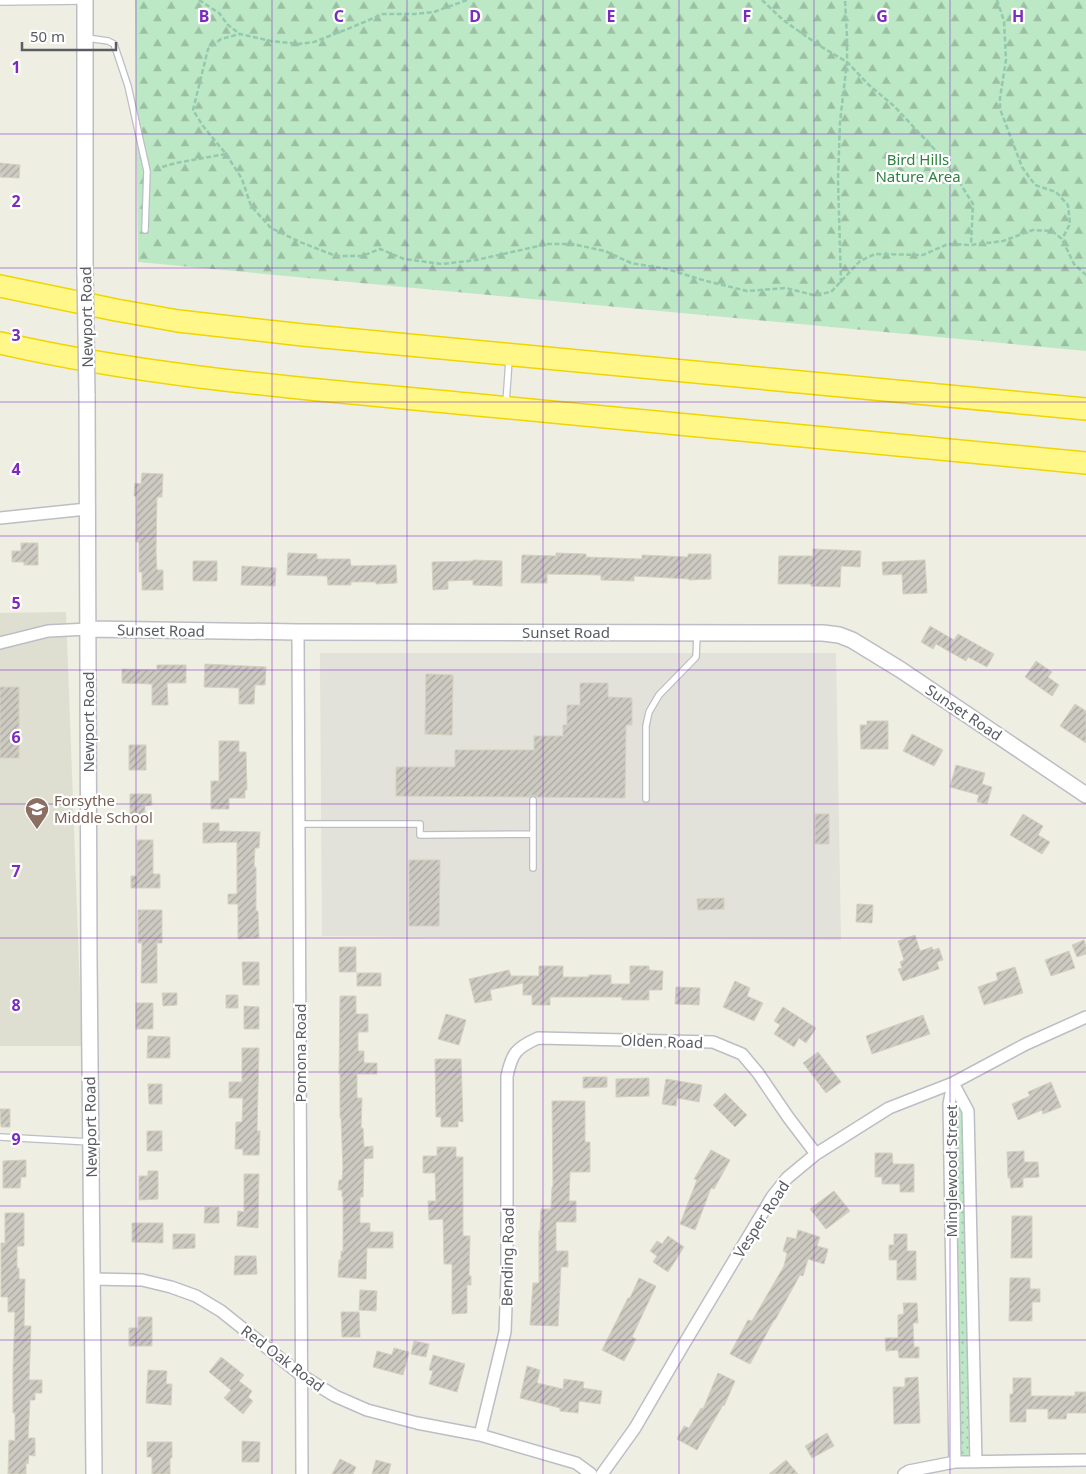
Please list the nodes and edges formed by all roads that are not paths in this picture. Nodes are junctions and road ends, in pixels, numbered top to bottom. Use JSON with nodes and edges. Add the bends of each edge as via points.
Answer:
{"nodes":[{"id":1,"x":85,"y":1,"type":"edge"},
{"id":2,"x":0,"y":2,"type":"edge"},
{"id":3,"x":85,"y":38,"type":"junction"},
{"id":4,"x":145,"y":230,"type":"dead end"},
{"id":5,"x":1,"y":290,"type":"edge"},
{"id":6,"x":0,"y":343,"type":"edge"},
{"id":7,"x":510,"y":355,"type":"junction"},
{"id":8,"x":506,"y":408,"type":"junction"},
{"id":9,"x":1086,"y":409,"type":"edge"},
{"id":10,"x":1086,"y":463,"type":"edge"},
{"id":11,"x":87,"y":508,"type":"junction"},
{"id":12,"x":0,"y":518,"type":"edge"},
{"id":13,"x":88,"y":629,"type":"junction"},
{"id":14,"x":298,"y":632,"type":"junction"},
{"id":15,"x":697,"y":632,"type":"junction"},
{"id":16,"x":0,"y":643,"type":"edge"},
{"id":17,"x":1086,"y":794,"type":"edge"},
{"id":18,"x":646,"y":799,"type":"dead end"},
{"id":19,"x":533,"y":800,"type":"dead end"},
{"id":20,"x":299,"y":824,"type":"junction"},
{"id":21,"x":533,"y":834,"type":"junction"},
{"id":22,"x":533,"y":868,"type":"dead end"},
{"id":23,"x":1086,"y":1017,"type":"edge"},
{"id":24,"x":507,"y":1076,"type":"joint"},
{"id":25,"x":953,"y":1083,"type":"junction"},
{"id":26,"x":0,"y":1137,"type":"edge"},
{"id":27,"x":90,"y":1142,"type":"junction"},
{"id":28,"x":816,"y":1154,"type":"junction"},
{"id":29,"x":92,"y":1280,"type":"junction"},
{"id":30,"x":301,"y":1375,"type":"junction"},
{"id":31,"x":480,"y":1436,"type":"junction"},
{"id":32,"x":1086,"y":1460,"type":"edge"},
{"id":33,"x":955,"y":1462,"type":"junction"},
{"id":34,"x":976,"y":1462,"type":"junction"},
{"id":35,"x":94,"y":1474,"type":"edge"},
{"id":36,"x":302,"y":1474,"type":"edge"},
{"id":37,"x":591,"y":1474,"type":"edge"},
{"id":38,"x":602,"y":1474,"type":"edge"},
{"id":39,"x":904,"y":1474,"type":"edge"}],
"edges":[{"from":1,"to":2,"type":"lane"},
{"from":1,"to":3,"type":"street","name":"Newport Road"},
{"from":3,"to":4,"type":"lane","via":[[114,44],[128,86],[147,171]]},
{"from":3,"to":11,"type":"street","name":"Newport Road","bridge":true},
{"from":5,"to":7,"type":"highway","via":[[178,321]]},
{"from":6,"to":8,"type":"highway","via":[[119,366]]},
{"from":7,"to":8,"type":"lane"},
{"from":7,"to":9,"type":"highway"},
{"from":8,"to":10,"type":"highway"},
{"from":11,"to":12,"type":"street"},
{"from":11,"to":13,"type":"street","name":"Newport Road"},
{"from":13,"to":14,"type":"street","name":"Sunset Road"},
{"from":13,"to":16,"type":"street","name":"Sunset Road","via":[[48,631]]},
{"from":13,"to":27,"type":"street","name":"Newport Road"},
{"from":14,"to":15,"type":"street","name":"Sunset Road"},
{"from":14,"to":20,"type":"street","name":"Pomona Road"},
{"from":15,"to":17,"type":"street","name":"Sunset Road","via":[[823,634],[852,640]]},
{"from":15,"to":18,"type":"lane","via":[[696,657],[659,695],[649,712],[646,726]]},
{"from":19,"to":21,"type":"lane"},
{"from":20,"to":21,"type":"lane","via":[[420,824],[420,835]]},
{"from":20,"to":30,"type":"street","name":"Pomona Road"},
{"from":21,"to":22,"type":"lane"},
{"from":23,"to":25,"type":"street","name":"Vesper Road"},
{"from":24,"to":28,"type":"street","name":"Olden Road","via":[[510,1059],[523,1045],[538,1038],[713,1042],[742,1054]]},
{"from":24,"to":31,"type":"street","name":"Bending Road","via":[[505,1332]]},
{"from":25,"to":28,"type":"street","name":"Vesper Road","via":[[889,1108]]},
{"from":25,"to":33,"type":"street","name":"Minglewood Street","via":[[949,1104]]},
{"from":25,"to":34,"type":"street","name":"Minglewood Street","via":[[968,1111]]},
{"from":26,"to":27,"type":"lane"},
{"from":27,"to":29,"type":"street","name":"Newport Road"},
{"from":28,"to":38,"type":"street","name":"Vesper Road","via":[[787,1178],[772,1197],[635,1428]]},
{"from":29,"to":30,"type":"street","name":"Red Oak Road","via":[[142,1280],[196,1296]]},
{"from":29,"to":35,"type":"street","name":"Newport Road"},
{"from":30,"to":31,"type":"street","name":"Red Oak Road","via":[[366,1410]]},
{"from":30,"to":36,"type":"street","name":"Pomona Road"},
{"from":31,"to":37,"type":"street","name":"Red Oak Road","via":[[576,1463]]},
{"from":32,"to":34,"type":"street"},
{"from":33,"to":34,"type":"street"},
{"from":33,"to":39,"type":"street"}]}
